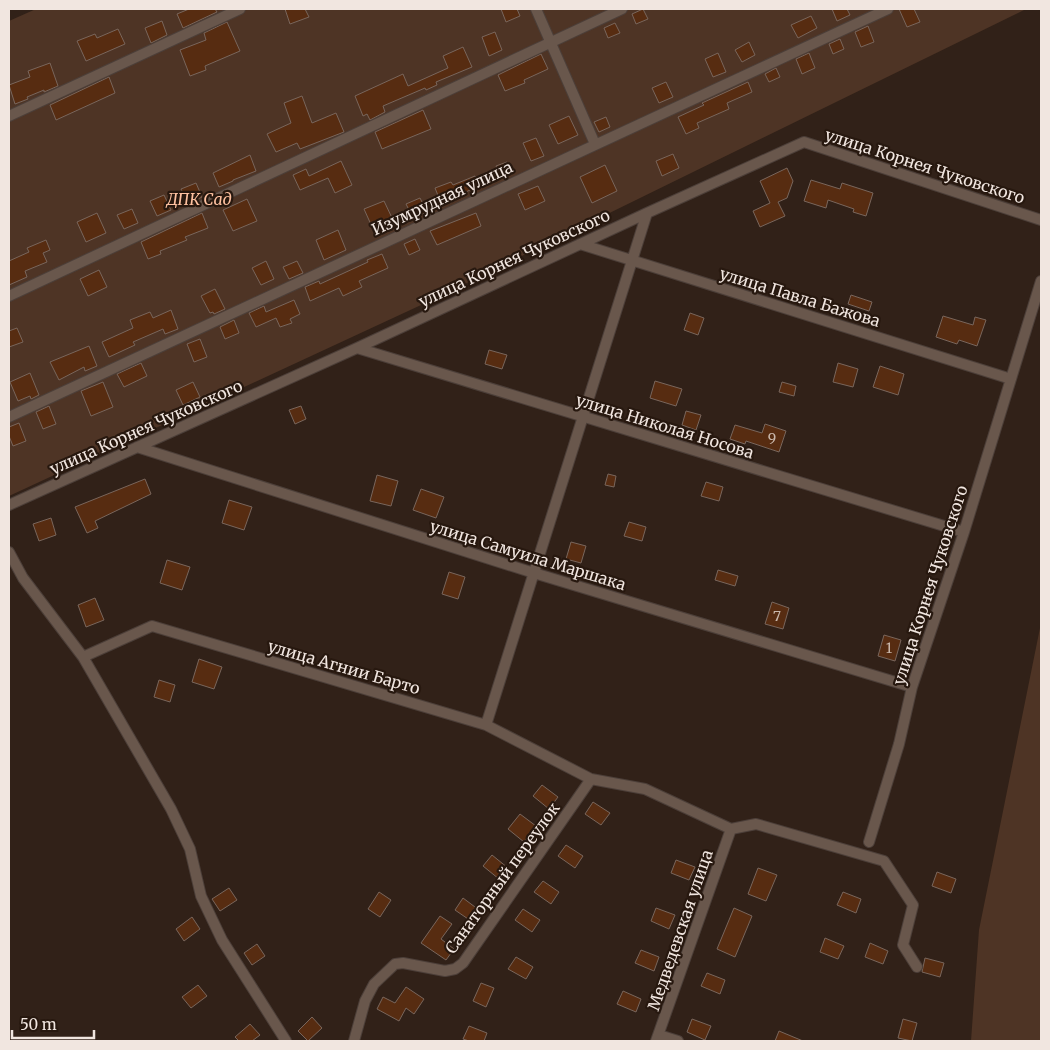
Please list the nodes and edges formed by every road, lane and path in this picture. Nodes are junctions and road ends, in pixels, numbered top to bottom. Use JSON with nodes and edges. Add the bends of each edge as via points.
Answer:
{"nodes":[{"id":1,"x":240,"y":9,"type":"edge"},
{"id":2,"x":536,"y":9,"type":"edge"},
{"id":3,"x":622,"y":9,"type":"edge"},
{"id":4,"x":888,"y":9,"type":"edge"},
{"id":5,"x":550,"y":42,"type":"junction"},
{"id":6,"x":9,"y":116,"type":"edge"},
{"id":7,"x":595,"y":144,"type":"junction"},
{"id":8,"x":647,"y":213,"type":"junction"},
{"id":9,"x":1041,"y":220,"type":"edge"},
{"id":10,"x":580,"y":244,"type":"junction"},
{"id":11,"x":632,"y":260,"type":"junction"},
{"id":12,"x":1041,"y":281,"type":"edge"},
{"id":13,"x":9,"y":296,"type":"edge"},
{"id":14,"x":357,"y":348,"type":"junction"},
{"id":15,"x":1011,"y":379,"type":"junction"},
{"id":16,"x":583,"y":416,"type":"junction"},
{"id":17,"x":9,"y":417,"type":"edge"},
{"id":18,"x":137,"y":447,"type":"junction"},
{"id":19,"x":9,"y":505,"type":"edge"},
{"id":20,"x":964,"y":532,"type":"junction"},
{"id":21,"x":9,"y":552,"type":"edge"},
{"id":22,"x":534,"y":573,"type":"junction"},
{"id":23,"x":83,"y":657,"type":"junction"},
{"id":24,"x":912,"y":687,"type":"junction"},
{"id":25,"x":486,"y":725,"type":"junction"},
{"id":26,"x":591,"y":780,"type":"junction"},
{"id":27,"x":731,"y":829,"type":"junction"},
{"id":28,"x":869,"y":842,"type":"dead end"},
{"id":29,"x":917,"y":967,"type":"dead end"},
{"id":30,"x":658,"y":1038,"type":"edge"},
{"id":31,"x":286,"y":1041,"type":"edge"},
{"id":32,"x":354,"y":1041,"type":"edge"},
{"id":33,"x":678,"y":1041,"type":"edge"}],
"edges":[{"from":1,"to":6,"type":"street"},
{"from":2,"to":5,"type":"street"},
{"from":3,"to":5,"type":"street"},
{"from":4,"to":7,"type":"street","name":"Изумрудная улица"},
{"from":5,"to":7,"type":"street"},
{"from":5,"to":13,"type":"street"},
{"from":7,"to":17,"type":"street","name":"Изумрудная улица"},
{"from":8,"to":9,"type":"street","name":"улица Корнея Чуковского","via":[[804,142]]},
{"from":8,"to":10,"type":"street","name":"улица Корнея Чуковского"},
{"from":8,"to":11,"type":"street"},
{"from":10,"to":11,"type":"street","name":"улица Павла Бажова"},
{"from":10,"to":14,"type":"street","name":"улица Корнея Чуковского"},
{"from":11,"to":15,"type":"street","name":"улица Павла Бажова"},
{"from":11,"to":16,"type":"street"},
{"from":12,"to":15,"type":"street","name":"улица Корнея Чуковского"},
{"from":14,"to":16,"type":"street","name":"улица Николая Носова"},
{"from":14,"to":18,"type":"street","name":"улица Корнея Чуковского"},
{"from":15,"to":20,"type":"street","name":"улица Корнея Чуковского"},
{"from":16,"to":20,"type":"street","name":"улица Николая Носова"},
{"from":16,"to":22,"type":"street"},
{"from":18,"to":19,"type":"street","name":"улица Корнея Чуковского"},
{"from":18,"to":22,"type":"street","name":"улица Самуила Маршака"},
{"from":20,"to":24,"type":"street","name":"улица Корнея Чуковского"},
{"from":21,"to":23,"type":"street","via":[[23,578]]},
{"from":22,"to":24,"type":"street","name":"улица Самуила Маршака"},
{"from":22,"to":25,"type":"street"},
{"from":23,"to":25,"type":"street","name":"улица Агнии Барто","via":[[152,626]]},
{"from":23,"to":31,"type":"street","via":[[171,808],[190,849],[201,896],[222,940]]},
{"from":24,"to":28,"type":"street","name":"улица Корнея Чуковского","via":[[899,744]]},
{"from":25,"to":26,"type":"street","name":"улица Агнии Барто"},
{"from":26,"to":27,"type":"street","name":"улица Агнии Барто","via":[[645,789]]},
{"from":26,"to":32,"type":"street","name":"Санаторный переулок","via":[[463,963],[445,971],[394,964],[374,984],[365,1001]]},
{"from":27,"to":29,"type":"street","via":[[756,824],[884,861],[913,905],[903,945]]},
{"from":27,"to":30,"type":"street","name":"Медведевская улица"},
{"from":30,"to":33,"type":"street"}]}
